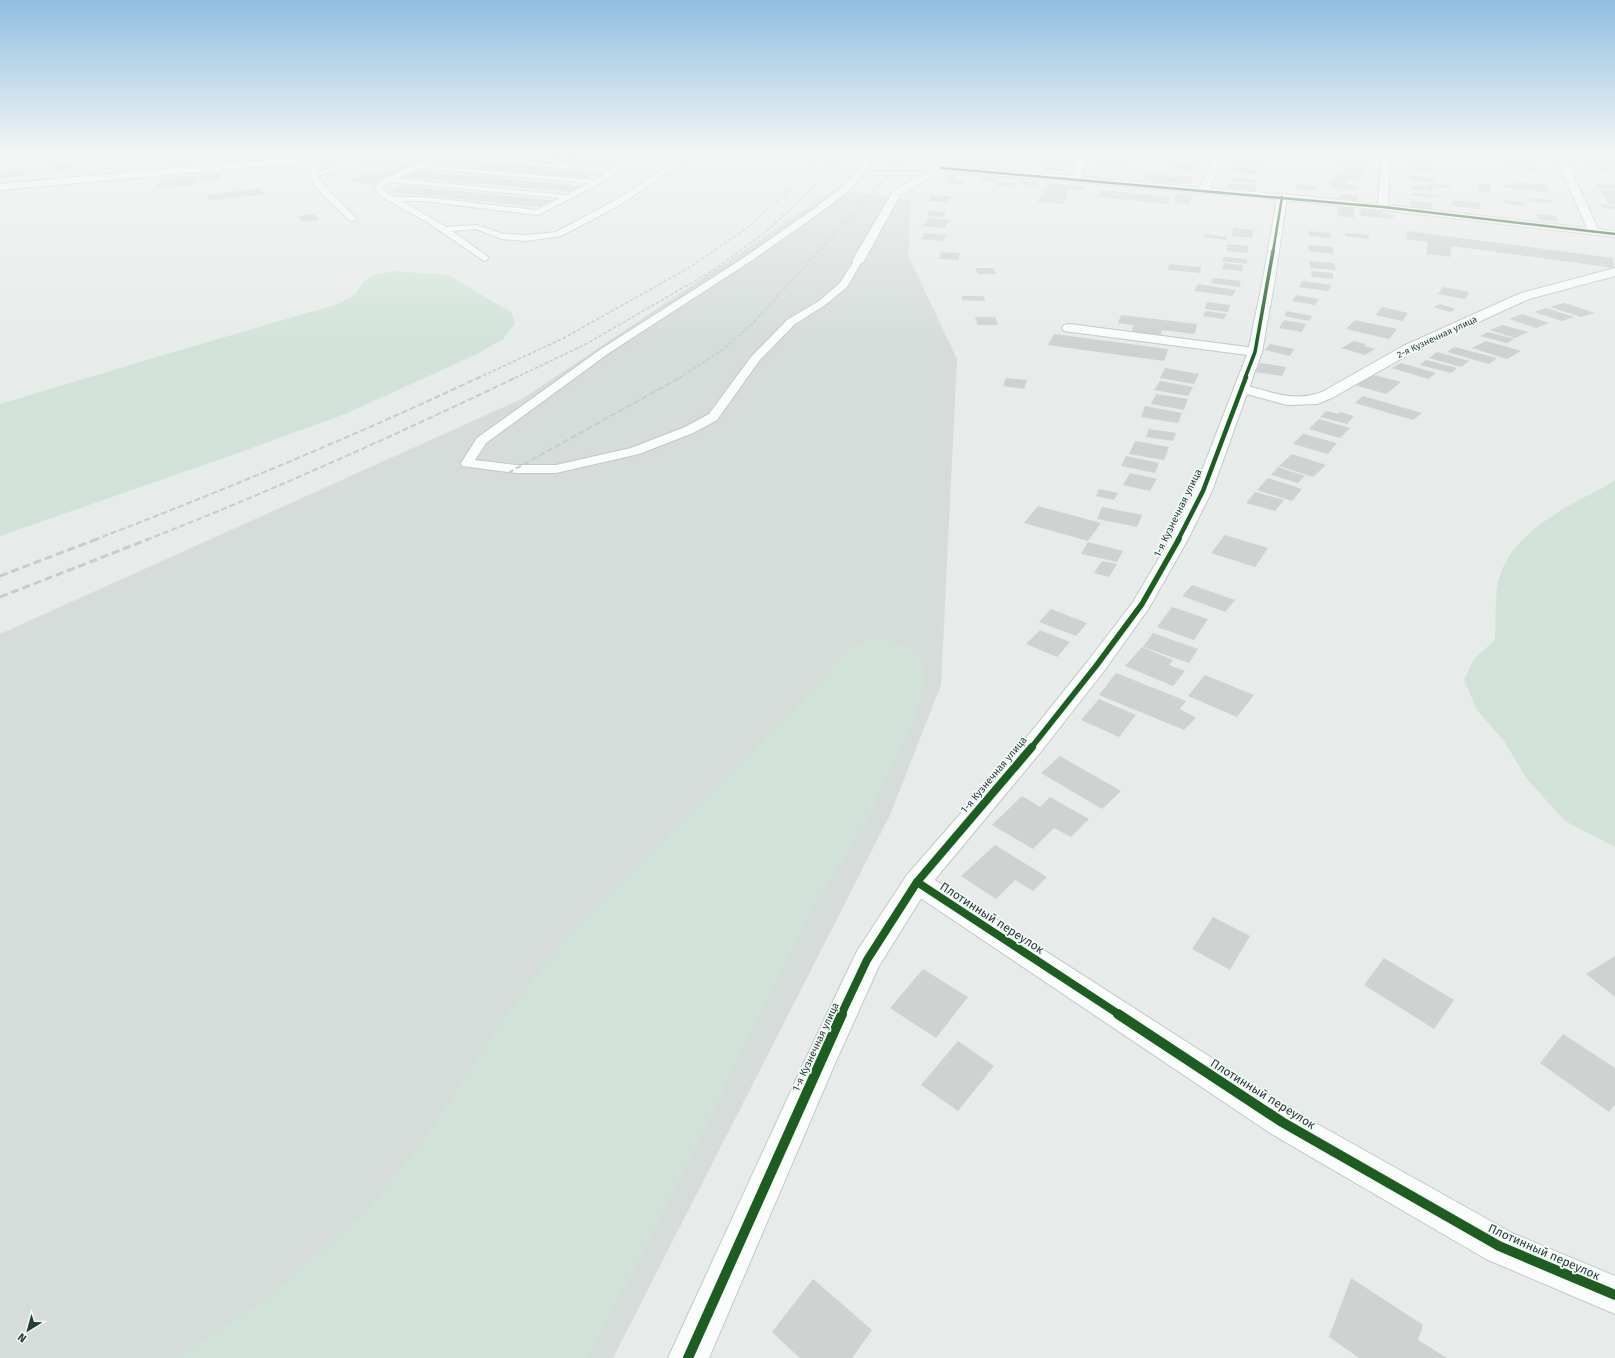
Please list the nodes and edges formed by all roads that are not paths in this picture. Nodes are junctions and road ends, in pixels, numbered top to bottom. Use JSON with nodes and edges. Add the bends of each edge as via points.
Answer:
{"nodes":[{"id":1,"x":350,"y":216,"type":"edge"},
{"id":2,"x":424,"y":216,"type":"edge"},
{"id":3,"x":592,"y":216,"type":"edge"},
{"id":4,"x":809,"y":216,"type":"edge"},
{"id":5,"x":883,"y":216,"type":"edge"},
{"id":6,"x":1279,"y":216,"type":"edge"},
{"id":7,"x":1465,"y":216,"type":"edge"},
{"id":8,"x":1587,"y":216,"type":"edge"},
{"id":9,"x":353,"y":219,"type":"dead end"},
{"id":10,"x":444,"y":230,"type":"junction"},
{"id":11,"x":1594,"y":231,"type":"junction"},
{"id":12,"x":1615,"y":234,"type":"edge"},
{"id":13,"x":484,"y":258,"type":"dead end"},
{"id":14,"x":858,"y":261,"type":"joint"},
{"id":15,"x":1615,"y":272,"type":"edge"},
{"id":16,"x":1069,"y":328,"type":"dead end"},
{"id":17,"x":1254,"y":352,"type":"junction"},
{"id":18,"x":1240,"y":388,"type":"junction"},
{"id":19,"x":916,"y":882,"type":"junction"},
{"id":20,"x":1615,"y":1295,"type":"edge"},
{"id":21,"x":696,"y":1353,"type":"edge"}],
"edges":[{"from":1,"to":9,"type":"lane"},
{"from":2,"to":10,"type":"lane"},
{"from":3,"to":10,"type":"lane","via":[[558,234],[526,238],[502,236],[477,228]]},
{"from":4,"to":14,"type":"lane","via":[[748,259],[605,351],[481,441],[467,463],[516,469],[556,469],[635,451],[689,430],[713,417],[755,359],[791,322],[822,303],[844,285]]},
{"from":5,"to":14,"type":"street"},
{"from":6,"to":17,"type":"street","name":"1-я Кузнечная улица"},
{"from":7,"to":11,"type":"street"},
{"from":8,"to":11,"type":"street"},
{"from":10,"to":13,"type":"lane"},
{"from":11,"to":12,"type":"street"},
{"from":15,"to":18,"type":"street","name":"2-я Кузнечная улица","via":[[1525,296],[1408,349],[1312,401],[1287,401]]},
{"from":16,"to":17,"type":"street"},
{"from":17,"to":18,"type":"street","name":"1-я Кузнечная улица"},
{"from":18,"to":19,"type":"street","name":"1-я Кузнечная улица","via":[[1203,491],[1142,604],[1031,748]]},
{"from":19,"to":20,"type":"street","name":"Плотинный переулок","via":[[1282,1122],[1499,1246]]},
{"from":19,"to":21,"type":"street","name":"1-я Кузнечная улица","via":[[867,960],[786,1137]]}]}
